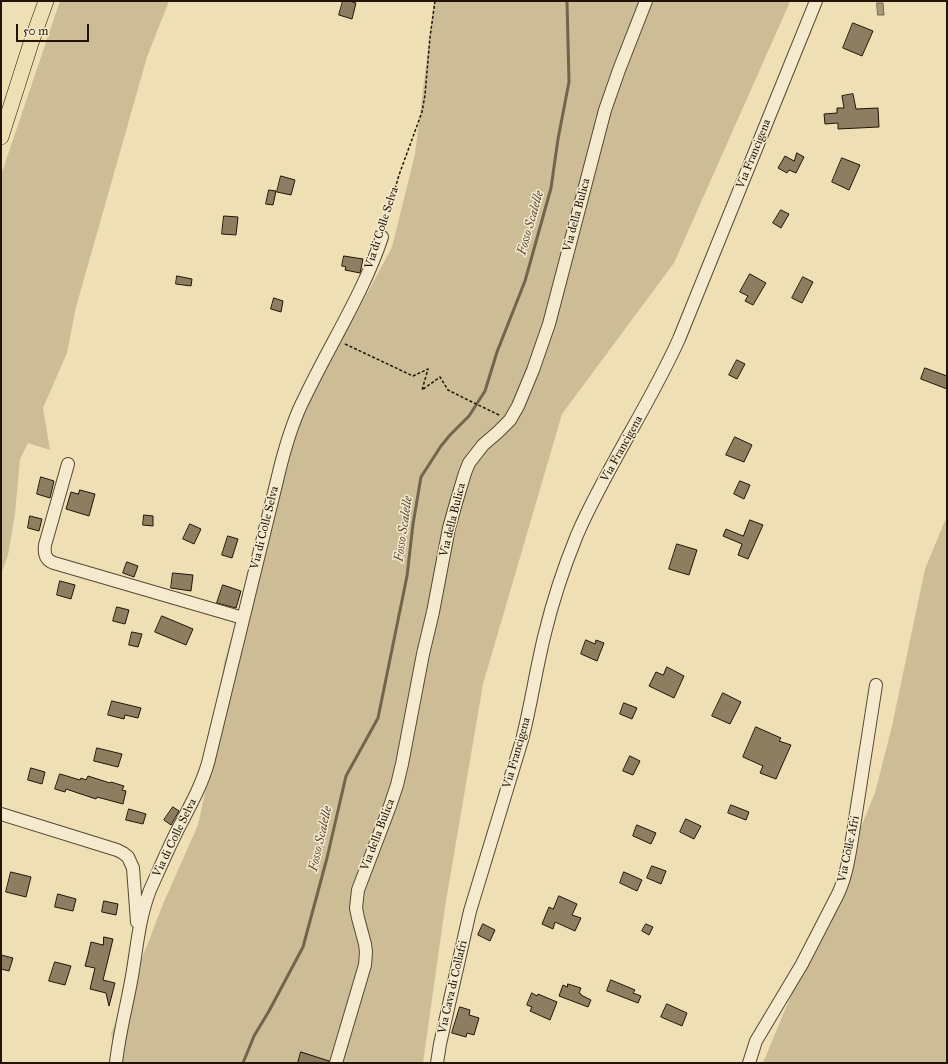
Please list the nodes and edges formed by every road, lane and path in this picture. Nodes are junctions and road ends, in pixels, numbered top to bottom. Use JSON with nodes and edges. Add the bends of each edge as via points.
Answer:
{"nodes":[{"id":1,"x":46,"y":1,"type":"edge"},
{"id":2,"x":435,"y":1,"type":"edge"},
{"id":3,"x":646,"y":1,"type":"edge"},
{"id":4,"x":816,"y":1,"type":"edge"},
{"id":5,"x":1,"y":137,"type":"edge"},
{"id":6,"x":382,"y":237,"type":"joint"},
{"id":7,"x":334,"y":339,"type":"junction"},
{"id":8,"x":510,"y":420,"type":"junction"},
{"id":9,"x":68,"y":464,"type":"dead end"},
{"id":10,"x":244,"y":618,"type":"junction"},
{"id":11,"x":876,"y":685,"type":"dead end"},
{"id":12,"x":1,"y":814,"type":"edge"},
{"id":13,"x":470,"y":911,"type":"joint"},
{"id":14,"x":138,"y":936,"type":"junction"},
{"id":15,"x":116,"y":1063,"type":"edge"},
{"id":16,"x":336,"y":1063,"type":"edge"},
{"id":17,"x":437,"y":1063,"type":"edge"},
{"id":18,"x":749,"y":1063,"type":"edge"}],
"edges":[{"from":1,"to":5,"type":"main road"},
{"from":2,"to":6,"type":"path","name":"Via di Colle Selva","via":[[422,112],[399,175]]},
{"from":3,"to":8,"type":"street","name":"Via della Bulica","via":[[605,110],[547,328],[535,364]]},
{"from":4,"to":13,"type":"street","name":"Via Francigena","via":[[679,339],[598,491],[570,553],[545,634],[522,740]]},
{"from":6,"to":7,"type":"street","name":"Via di Colle Selva","via":[[367,276]]},
{"from":7,"to":8,"type":"path","via":[[413,376],[428,369],[422,390],[440,377],[448,390]]},
{"from":7,"to":10,"type":"street","name":"Via di Colle Selva","via":[[289,436]]},
{"from":8,"to":16,"type":"street","name":"Via della Bulica","via":[[469,463],[449,528],[397,786],[358,890],[356,908],[365,944],[365,965]]},
{"from":9,"to":10,"type":"street","via":[[45,545],[48,560]]},
{"from":10,"to":14,"type":"street","name":"Via di Colle Selva","via":[[206,770],[153,885],[142,913]]},
{"from":11,"to":18,"type":"street","name":"Via Colle Afri","via":[[844,877],[802,964],[756,1041]]},
{"from":12,"to":14,"type":"street","via":[[126,855],[132,864],[134,874]]},
{"from":13,"to":17,"type":"street","name":"Via Cava di Collafri"},
{"from":14,"to":15,"type":"street","name":"Via di Colle Selva"}]}
